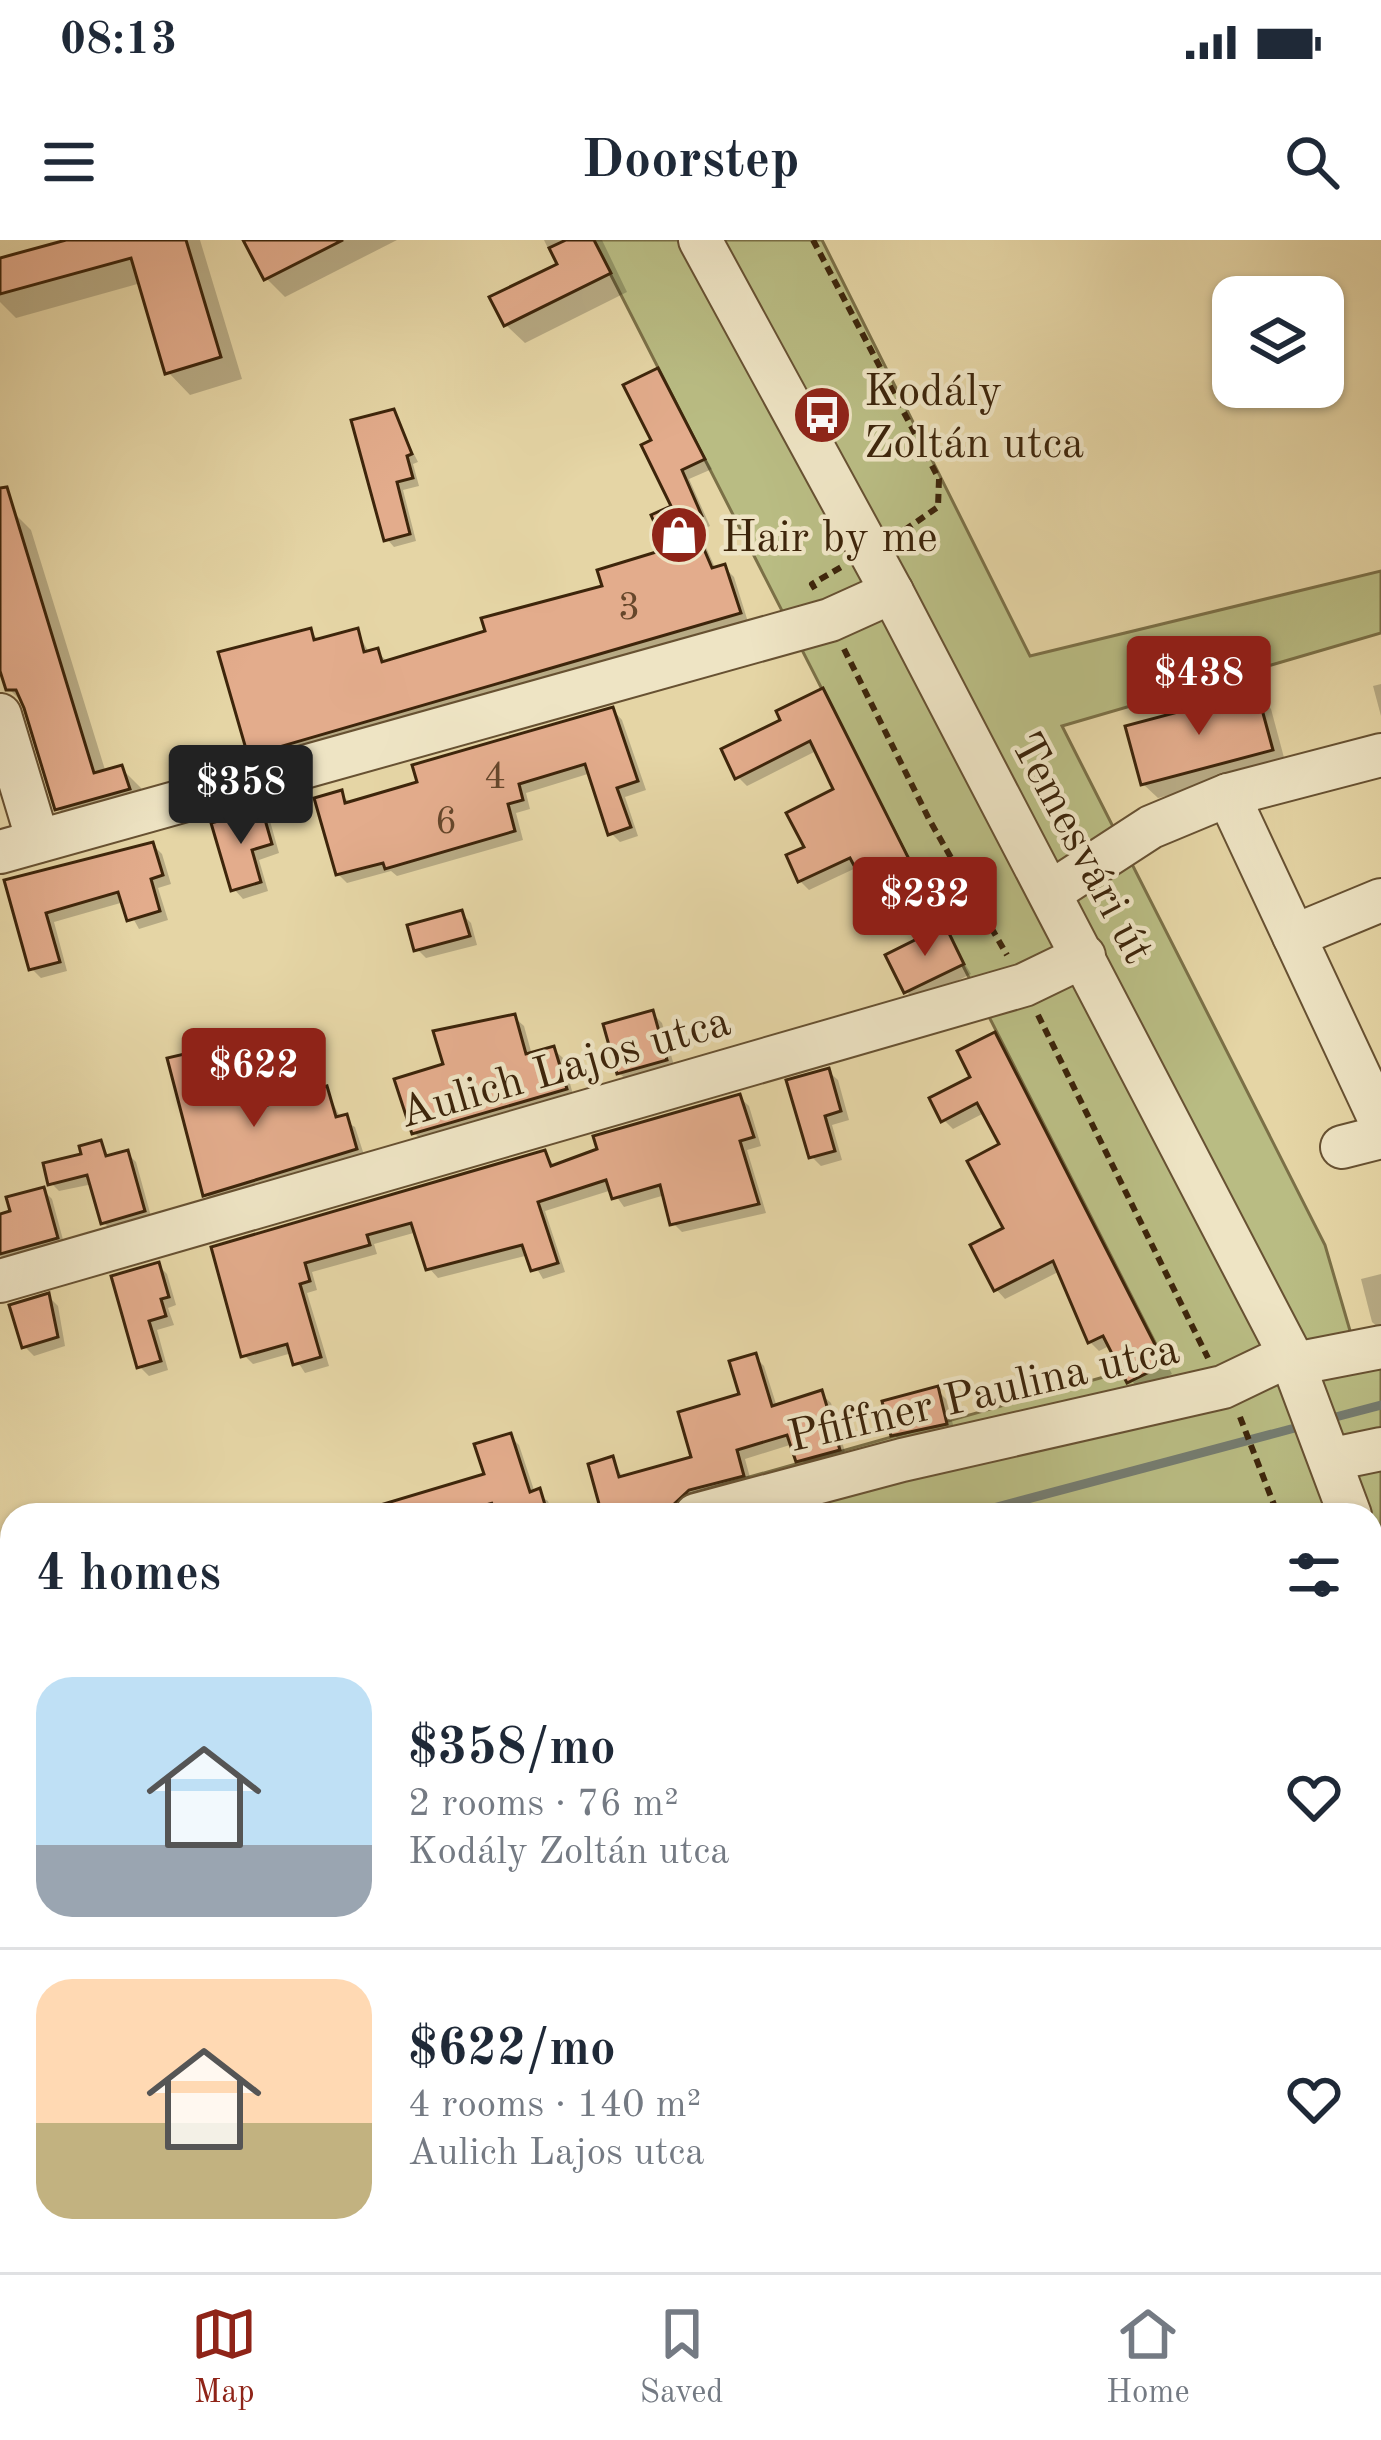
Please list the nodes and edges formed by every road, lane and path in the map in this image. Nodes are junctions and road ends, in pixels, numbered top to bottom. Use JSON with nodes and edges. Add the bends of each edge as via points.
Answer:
{"nodes":[{"id":1,"x":700,"y":240,"type":"edge"},
{"id":2,"x":892,"y":592,"type":"junction"},
{"id":3,"x":0,"y":715,"type":"edge"},
{"id":4,"x":1381,"y":754,"type":"edge"},
{"id":5,"x":1228,"y":795,"type":"junction"},
{"id":6,"x":19,"y":847,"type":"edge"},
{"id":7,"x":1051,"y":892,"type":"junction"},
{"id":8,"x":1381,"y":900,"type":"edge"},
{"id":9,"x":1294,"y":935,"type":"junction"},
{"id":10,"x":1084,"y":956,"type":"junction"},
{"id":11,"x":1381,"y":1122,"type":"edge"},
{"id":12,"x":0,"y":1281,"type":"edge"},
{"id":13,"x":1381,"y":1347,"type":"edge"},
{"id":14,"x":1296,"y":1369,"type":"junction"},
{"id":15,"x":1244,"y":1424,"type":"dead end"},
{"id":16,"x":1381,"y":1449,"type":"edge"},
{"id":17,"x":1330,"y":1451,"type":"junction"},
{"id":18,"x":741,"y":1503,"type":"edge"},
{"id":19,"x":1273,"y":1503,"type":"edge"},
{"id":20,"x":1346,"y":1503,"type":"edge"}],
"edges":[{"from":1,"to":2,"type":"street","name":"Temesvári út"},
{"from":2,"to":6,"type":"street","via":[[830,620]]},
{"from":2,"to":7,"type":"street","name":"Temesvári út"},
{"from":3,"to":6,"type":"street"},
{"from":4,"to":5,"type":"street"},
{"from":5,"to":7,"type":"street","via":[[1124,842]]},
{"from":5,"to":9,"type":"street"},
{"from":7,"to":10,"type":"street","name":"Temesvári út"},
{"from":8,"to":9,"type":"street"},
{"from":9,"to":11,"type":"street"},
{"from":10,"to":12,"type":"street","name":"Aulich Lajos utca","via":[[1024,986]]},
{"from":10,"to":14,"type":"street","name":"Temesvári út"},
{"from":13,"to":14,"type":"street","name":"Pfiffner Paulina utca"},
{"from":14,"to":17,"type":"street","name":"Temesvári út"},
{"from":14,"to":18,"type":"street","name":"Pfiffner Paulina utca"},
{"from":15,"to":19,"type":"path"},
{"from":16,"to":17,"type":"street"},
{"from":17,"to":20,"type":"street","name":"Temesvári út"}]}
